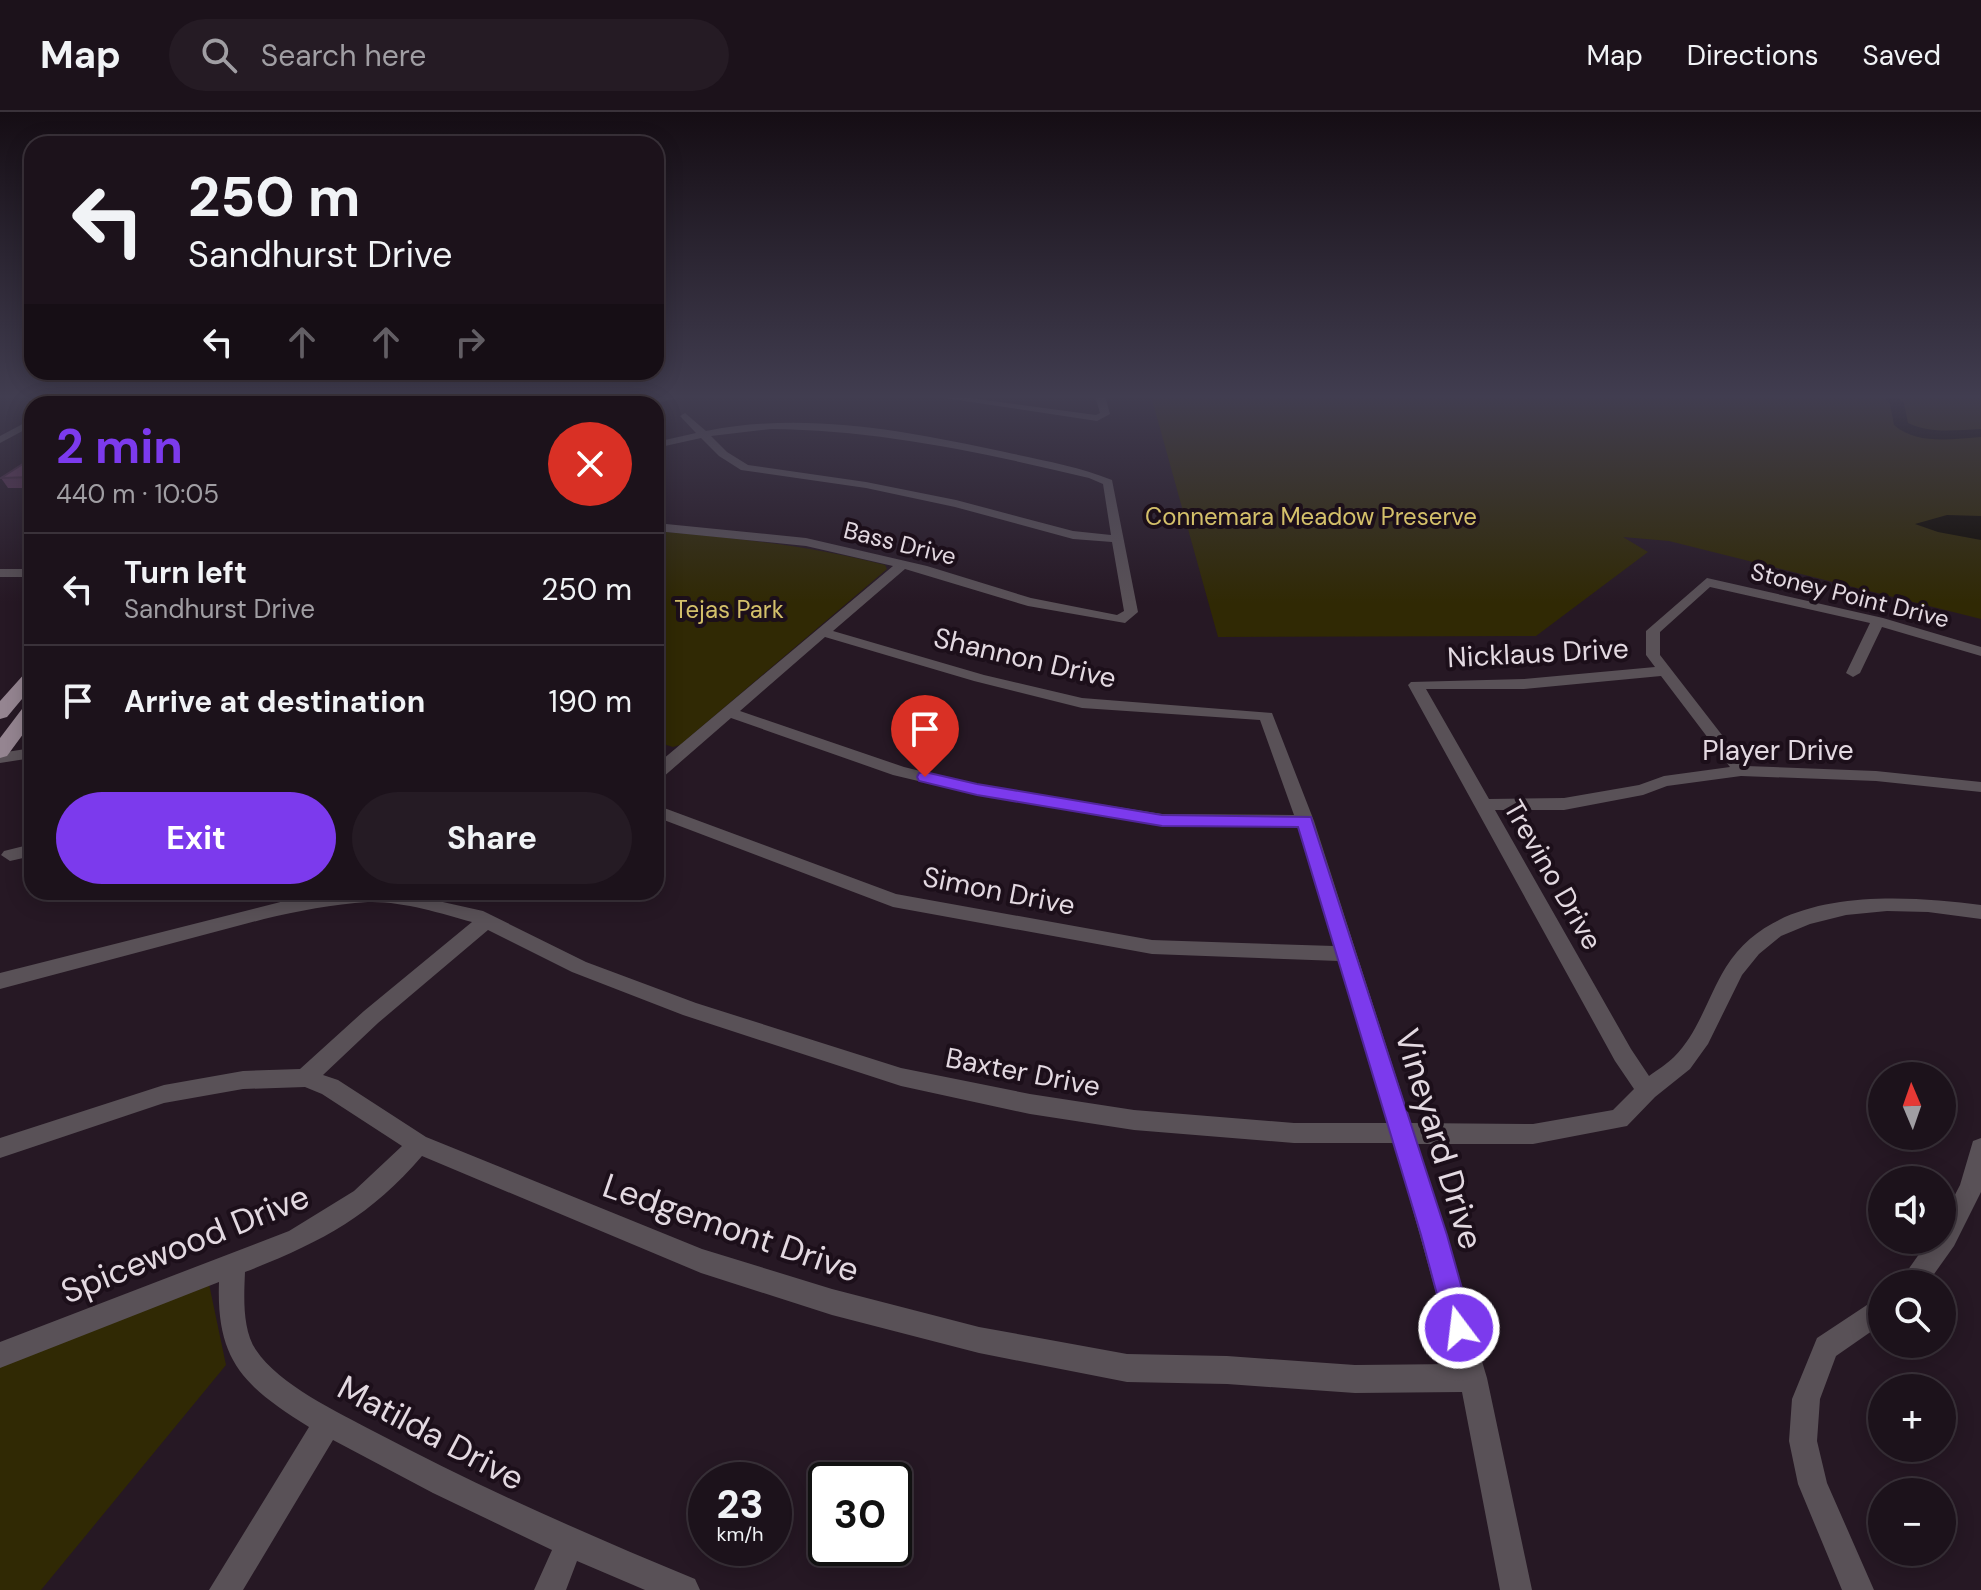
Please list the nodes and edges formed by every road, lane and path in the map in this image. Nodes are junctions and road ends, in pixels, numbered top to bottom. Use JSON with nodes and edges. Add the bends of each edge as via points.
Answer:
{"nodes":[{"id":1,"x":740,"y":465,"type":"edge"},
{"id":2,"x":1040,"y":465,"type":"edge"},
{"id":3,"x":664,"y":528,"type":"edge"},
{"id":4,"x":1118,"y":539,"type":"junction"},
{"id":5,"x":903,"y":564,"type":"junction"},
{"id":6,"x":0,"y":573,"type":"edge"},
{"id":7,"x":24,"y":573,"type":"edge"},
{"id":8,"x":1878,"y":621,"type":"junction"},
{"id":9,"x":823,"y":632,"type":"junction"},
{"id":10,"x":1981,"y":652,"type":"edge"},
{"id":11,"x":1663,"y":671,"type":"junction"},
{"id":12,"x":1853,"y":673,"type":"dead end"},
{"id":13,"x":24,"y":685,"type":"edge"},
{"id":14,"x":1416,"y":685,"type":"joint"},
{"id":15,"x":729,"y":712,"type":"junction"},
{"id":16,"x":0,"y":713,"type":"edge"},
{"id":17,"x":1266,"y":716,"type":"joint"},
{"id":18,"x":24,"y":720,"type":"edge"},
{"id":19,"x":0,"y":752,"type":"edge"},
{"id":20,"x":24,"y":754,"type":"edge"},
{"id":21,"x":0,"y":758,"type":"edge"},
{"id":22,"x":664,"y":767,"type":"edge"},
{"id":23,"x":1741,"y":771,"type":"junction"},
{"id":24,"x":1981,"y":787,"type":"edge"},
{"id":25,"x":1481,"y":805,"type":"junction"},
{"id":26,"x":664,"y":814,"type":"edge"},
{"id":27,"x":1305,"y":821,"type":"junction"},
{"id":28,"x":24,"y":852,"type":"edge"},
{"id":29,"x":10,"y":855,"type":"dead end"},
{"id":30,"x":320,"y":900,"type":"edge"},
{"id":31,"x":408,"y":900,"type":"edge"},
{"id":32,"x":1981,"y":912,"type":"edge"},
{"id":33,"x":487,"y":920,"type":"junction"},
{"id":34,"x":1346,"y":954,"type":"junction"},
{"id":35,"x":0,"y":981,"type":"edge"},
{"id":36,"x":305,"y":1078,"type":"junction"},
{"id":37,"x":1647,"y":1090,"type":"junction"},
{"id":38,"x":1401,"y":1134,"type":"junction"},
{"id":39,"x":418,"y":1144,"type":"junction"},
{"id":40,"x":0,"y":1148,"type":"edge"},
{"id":41,"x":1981,"y":1148,"type":"edge"},
{"id":42,"x":233,"y":1264,"type":"junction"},
{"id":43,"x":1923,"y":1270,"type":"edge"},
{"id":44,"x":1868,"y":1318,"type":"edge"},
{"id":45,"x":0,"y":1355,"type":"edge"},
{"id":46,"x":1473,"y":1378,"type":"junction"},
{"id":47,"x":328,"y":1423,"type":"junction"},
{"id":48,"x":569,"y":1545,"type":"junction"},
{"id":49,"x":225,"y":1590,"type":"edge"},
{"id":50,"x":550,"y":1590,"type":"edge"},
{"id":51,"x":684,"y":1590,"type":"edge"},
{"id":52,"x":1516,"y":1590,"type":"edge"},
{"id":53,"x":1858,"y":1590,"type":"edge"}],
"edges":[{"from":1,"to":4,"type":"street","via":[[866,485],[1073,535]]},
{"from":2,"to":4,"type":"street","via":[[1108,482]]},
{"from":3,"to":5,"type":"street","name":"Bass Drive","via":[[806,542]]},
{"from":4,"to":5,"type":"street","name":"Bass Drive","via":[[1131,612],[1115,620],[1028,602]]},
{"from":5,"to":9,"type":"street"},
{"from":6,"to":7,"type":"street"},
{"from":8,"to":10,"type":"street","name":"Stoney Point Drive"},
{"from":8,"to":11,"type":"street","name":"Stoney Point Drive","via":[[1707,582],[1653,631],[1653,655]]},
{"from":8,"to":12,"type":"street"},
{"from":9,"to":15,"type":"street"},
{"from":9,"to":17,"type":"street","name":"Shannon Drive","via":[[1082,703]]},
{"from":11,"to":14,"type":"street","name":"Nicklaus Drive","via":[[1524,684]]},
{"from":11,"to":23,"type":"street"},
{"from":13,"to":16,"type":"main road"},
{"from":14,"to":25,"type":"street","name":"Trevino Drive"},
{"from":15,"to":22,"type":"street"},
{"from":15,"to":27,"type":"street","via":[[899,771],[977,790],[1162,820]]},
{"from":17,"to":27,"type":"street","name":"Vineyard Drive"},
{"from":18,"to":19,"type":"main road"},
{"from":20,"to":21,"type":"street"},
{"from":23,"to":24,"type":"street","name":"Player Drive"},
{"from":23,"to":25,"type":"street","name":"Player Drive","via":[[1664,781],[1643,790],[1568,803]]},
{"from":25,"to":37,"type":"street","name":"Trevino Drive"},
{"from":26,"to":34,"type":"street","name":"Simon Drive","via":[[893,900],[1152,947]]},
{"from":27,"to":34,"type":"street","name":"Vineyard Drive"},
{"from":28,"to":29,"type":"street"},
{"from":30,"to":35,"type":"street","name":"Baxter Drive"},
{"from":31,"to":33,"type":"street","name":"Baxter Drive"},
{"from":32,"to":37,"type":"street","name":"Baxter Drive","via":[[1887,904],[1846,908],[1774,931],[1734,970],[1682,1063]]},
{"from":33,"to":36,"type":"street"},
{"from":33,"to":38,"type":"street","name":"Baxter Drive","via":[[620,983],[901,1077],[1134,1120],[1294,1133]]},
{"from":34,"to":38,"type":"street","name":"Vineyard Drive"},
{"from":36,"to":39,"type":"street","name":"Ledgemont Drive","via":[[330,1087]]},
{"from":36,"to":40,"type":"street","name":"Ledgemont Drive","via":[[243,1080],[164,1094]]},
{"from":37,"to":38,"type":"street","name":"Baxter Drive","via":[[1619,1119],[1533,1134]]},
{"from":38,"to":46,"type":"street","name":"Vineyard Drive"},
{"from":39,"to":42,"type":"street","name":"Spicewood Drive","via":[[368,1196],[329,1224]]},
{"from":39,"to":46,"type":"street","name":"Ledgemont Drive","via":[[701,1261],[979,1340],[1127,1368],[1355,1379]]},
{"from":41,"to":43,"type":"street","via":[[1967,1195],[1940,1249]]},
{"from":42,"to":45,"type":"street","name":"Spicewood Drive"},
{"from":42,"to":47,"type":"street","name":"Matilda Drive","via":[[230,1297],[246,1359],[280,1391]]},
{"from":44,"to":53,"type":"street","via":[[1826,1347],[1806,1399],[1803,1441],[1813,1484]]},
{"from":46,"to":52,"type":"street","name":"Vineyard Drive"},
{"from":47,"to":48,"type":"street","name":"Matilda Drive"},
{"from":47,"to":49,"type":"street"},
{"from":48,"to":50,"type":"street"},
{"from":48,"to":51,"type":"street","name":"Matilda Drive"}]}
